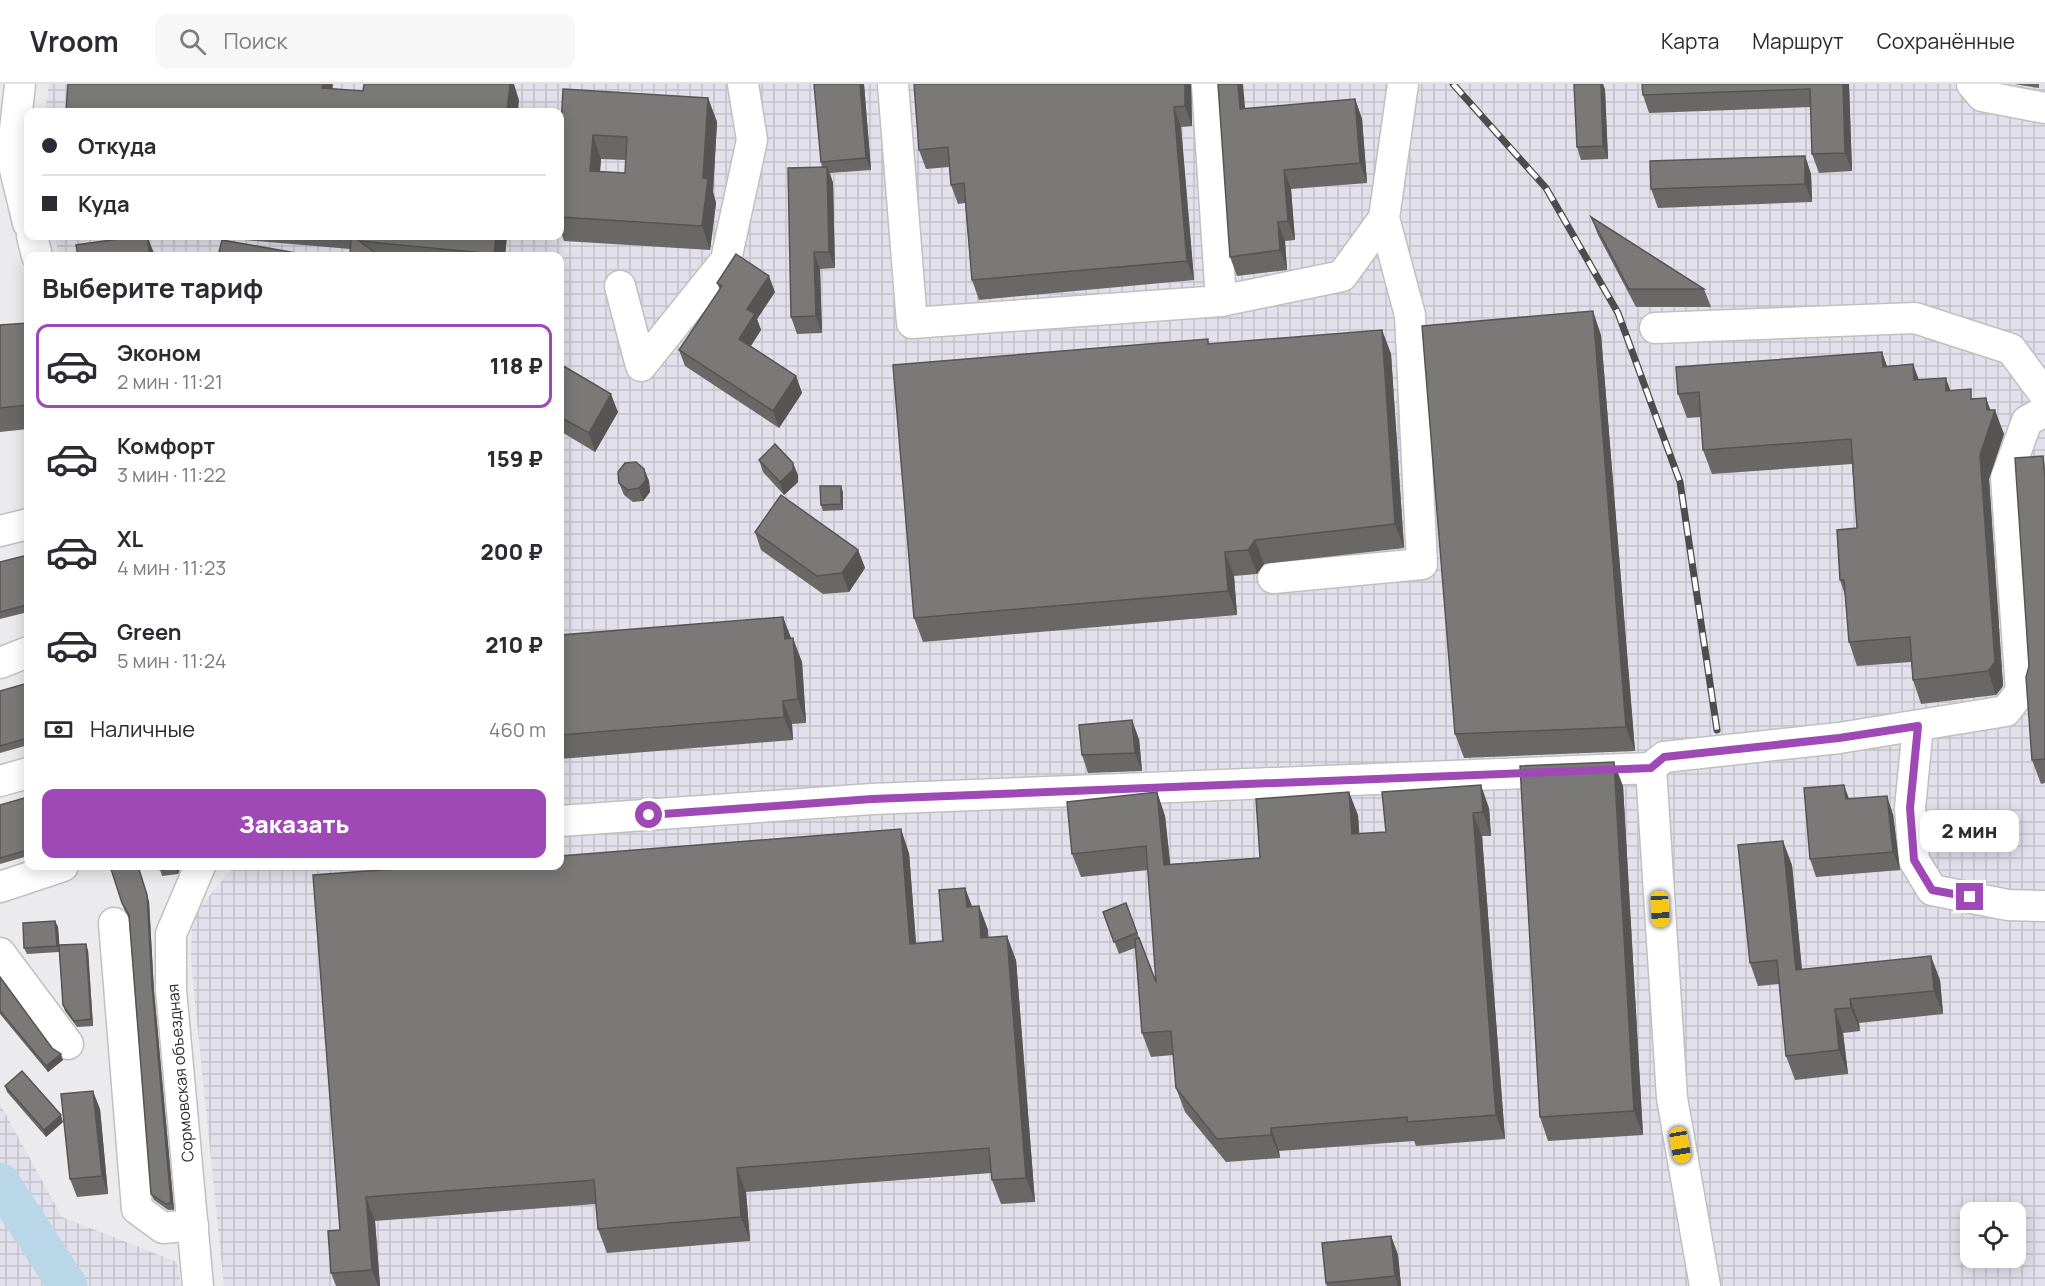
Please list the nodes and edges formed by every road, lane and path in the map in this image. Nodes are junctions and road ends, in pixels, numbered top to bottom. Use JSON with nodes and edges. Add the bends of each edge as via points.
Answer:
{"nodes":[{"id":1,"x":20,"y":84,"type":"edge"},
{"id":2,"x":743,"y":84,"type":"edge"},
{"id":3,"x":893,"y":84,"type":"edge"},
{"id":4,"x":1207,"y":84,"type":"edge"},
{"id":5,"x":1403,"y":84,"type":"edge"},
{"id":6,"x":1972,"y":84,"type":"edge"},
{"id":7,"x":2045,"y":108,"type":"edge"},
{"id":8,"x":8,"y":118,"type":"edge"},
{"id":9,"x":24,"y":206,"type":"edge"},
{"id":10,"x":1384,"y":218,"type":"junction"},
{"id":11,"x":620,"y":286,"type":"dead end"},
{"id":12,"x":1221,"y":301,"type":"junction"},
{"id":13,"x":1655,"y":328,"type":"dead end"},
{"id":14,"x":2045,"y":395,"type":"edge"},
{"id":15,"x":2045,"y":411,"type":"edge"},
{"id":16,"x":24,"y":525,"type":"edge"},
{"id":17,"x":0,"y":531,"type":"edge"},
{"id":18,"x":1274,"y":578,"type":"dead end"},
{"id":19,"x":24,"y":654,"type":"edge"},
{"id":20,"x":0,"y":663,"type":"edge"},
{"id":21,"x":1918,"y":726,"type":"junction"},
{"id":22,"x":1651,"y":768,"type":"junction"},
{"id":23,"x":24,"y":774,"type":"edge"},
{"id":24,"x":0,"y":781,"type":"edge"},
{"id":25,"x":564,"y":821,"type":"edge"},
{"id":26,"x":54,"y":870,"type":"edge"},
{"id":27,"x":198,"y":870,"type":"edge"},
{"id":28,"x":0,"y":887,"type":"edge"},
{"id":29,"x":2045,"y":906,"type":"edge"},
{"id":30,"x":114,"y":922,"type":"dead end"},
{"id":31,"x":0,"y":952,"type":"edge"},
{"id":32,"x":68,"y":1044,"type":"dead end"},
{"id":33,"x":193,"y":1225,"type":"junction"},
{"id":34,"x":198,"y":1286,"type":"edge"},
{"id":35,"x":1705,"y":1286,"type":"edge"}],
"edges":[{"from":1,"to":8,"type":"street"},
{"from":2,"to":11,"type":"street","via":[[752,140],[726,260],[641,366]]},
{"from":3,"to":12,"type":"street","via":[[912,323]]},
{"from":4,"to":12,"type":"street"},
{"from":5,"to":10,"type":"street"},
{"from":6,"to":7,"type":"street","via":[[1982,96]]},
{"from":8,"to":9,"type":"street","via":[[12,157]]},
{"from":10,"to":12,"type":"street","via":[[1342,276]]},
{"from":10,"to":18,"type":"street","via":[[1410,315],[1422,564]]},
{"from":13,"to":14,"type":"street","via":[[1915,318],[2011,349]]},
{"from":15,"to":21,"type":"street","via":[[2027,421],[2006,478],[2021,691],[2006,711]]},
{"from":16,"to":17,"type":"street"},
{"from":19,"to":20,"type":"street"},
{"from":21,"to":22,"type":"street","via":[[1664,757]]},
{"from":21,"to":29,"type":"street","via":[[1910,808],[1914,860],[1932,890],[2008,905]]},
{"from":22,"to":25,"type":"street","via":[[872,799]]},
{"from":22,"to":35,"type":"street","via":[[1672,1098]]},
{"from":23,"to":24,"type":"street"},
{"from":26,"to":28,"type":"street"},
{"from":27,"to":33,"type":"street","name":"Сормовская объездная","via":[[171,934],[171,990]]},
{"from":30,"to":33,"type":"street","via":[[137,1209],[163,1228]]},
{"from":31,"to":32,"type":"street"},
{"from":33,"to":34,"type":"street","name":"Сормовская объездная"}]}
